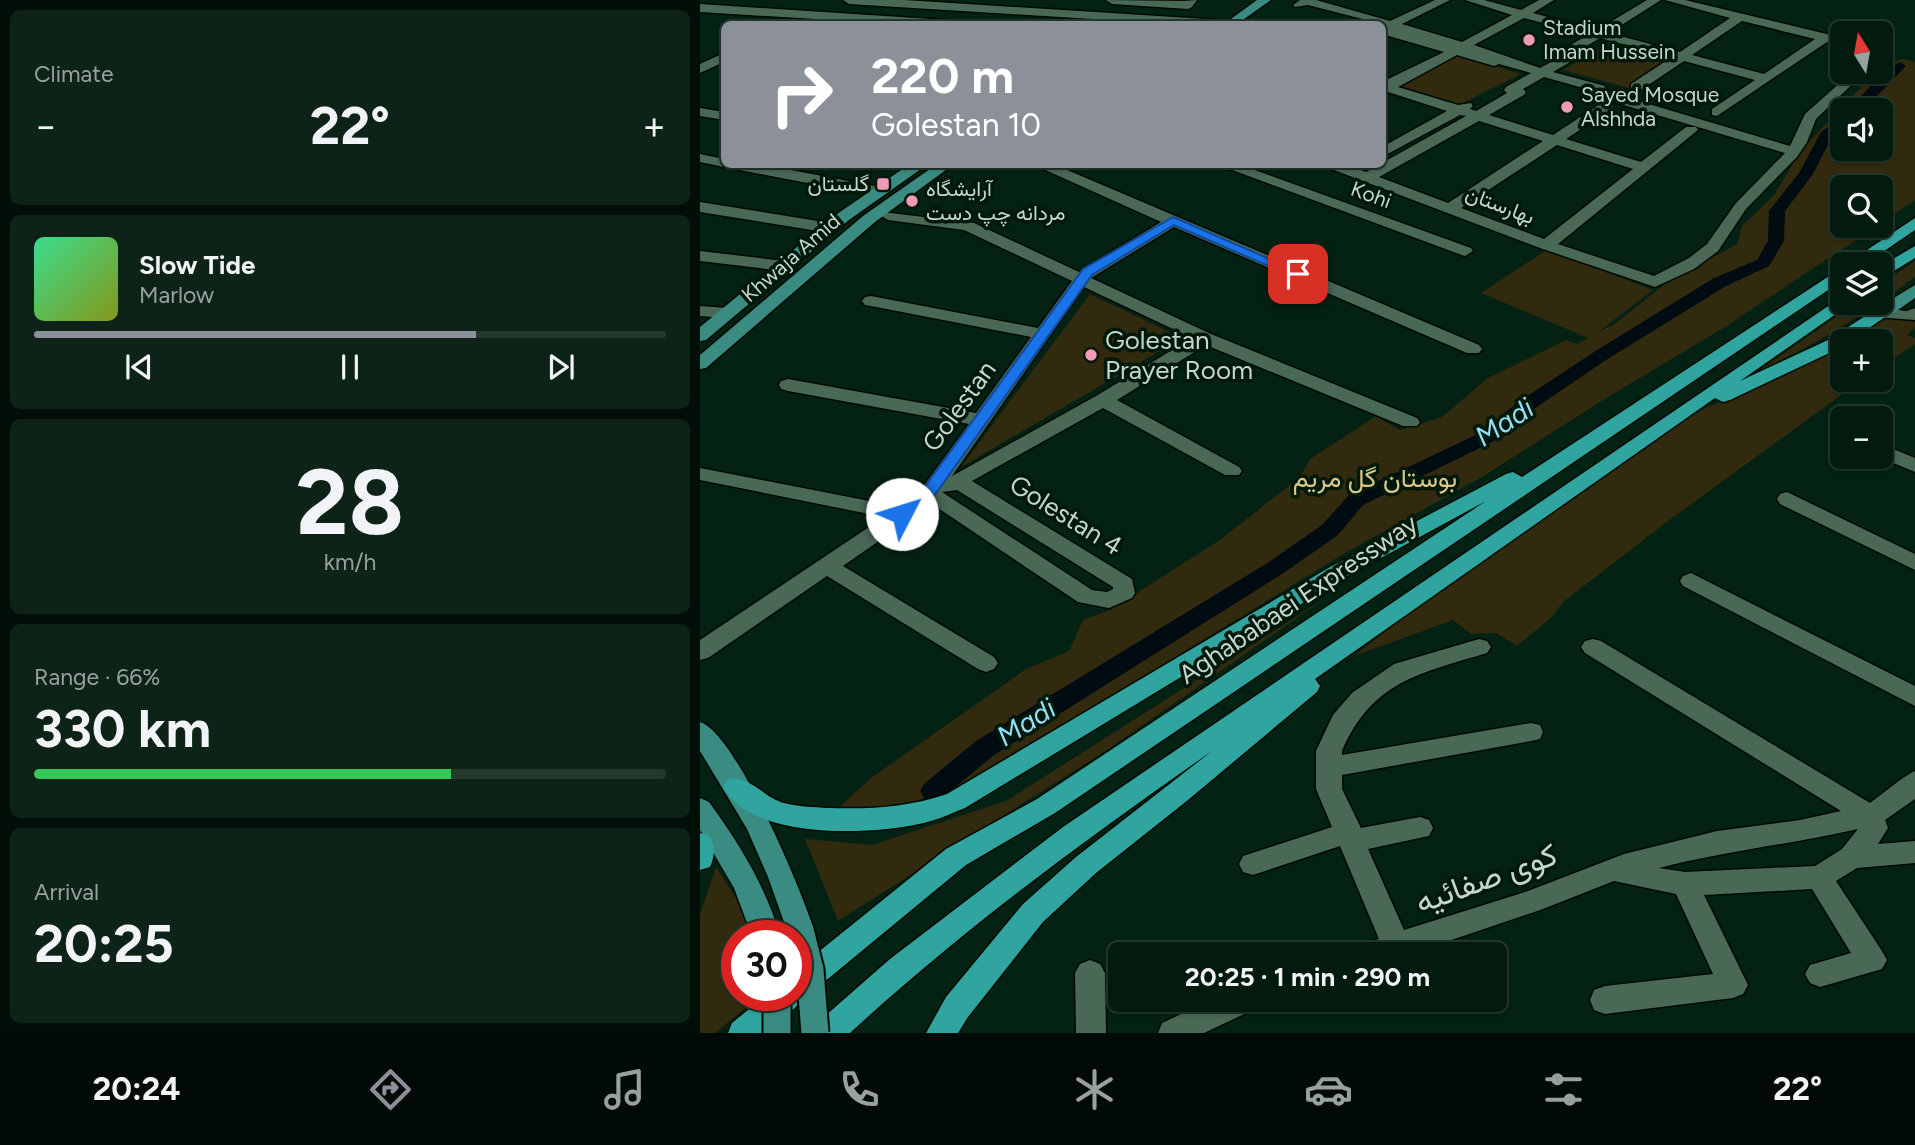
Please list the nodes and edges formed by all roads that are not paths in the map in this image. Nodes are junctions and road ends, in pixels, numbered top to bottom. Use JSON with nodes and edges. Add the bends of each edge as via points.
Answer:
{"nodes":[{"id":1,"x":849,"y":0,"type":"edge"},
{"id":2,"x":1112,"y":0,"type":"edge"},
{"id":3,"x":1191,"y":0,"type":"edge"},
{"id":4,"x":1339,"y":0,"type":"edge"},
{"id":5,"x":1444,"y":0,"type":"edge"},
{"id":6,"x":1471,"y":0,"type":"edge"},
{"id":7,"x":1548,"y":0,"type":"edge"},
{"id":8,"x":1655,"y":0,"type":"edge"},
{"id":9,"x":1671,"y":0,"type":"edge"},
{"id":10,"x":837,"y":2,"type":"edge"},
{"id":11,"x":1274,"y":2,"type":"edge"},
{"id":12,"x":1299,"y":5,"type":"junction"},
{"id":13,"x":1325,"y":6,"type":"junction"},
{"id":14,"x":700,"y":11,"type":"edge"},
{"id":15,"x":1525,"y":15,"type":"junction"},
{"id":16,"x":1741,"y":17,"type":"junction"},
{"id":17,"x":766,"y":18,"type":"edge"},
{"id":18,"x":802,"y":20,"type":"edge"},
{"id":19,"x":820,"y":21,"type":"edge"},
{"id":20,"x":838,"y":21,"type":"edge"},
{"id":21,"x":1166,"y":21,"type":"edge"},
{"id":22,"x":1236,"y":21,"type":"edge"},
{"id":23,"x":1257,"y":21,"type":"edge"},
{"id":24,"x":1355,"y":21,"type":"edge"},
{"id":25,"x":1369,"y":21,"type":"edge"},
{"id":26,"x":1387,"y":27,"type":"edge"},
{"id":27,"x":1604,"y":35,"type":"junction"},
{"id":28,"x":1824,"y":38,"type":"junction"},
{"id":29,"x":1830,"y":39,"type":"edge"},
{"id":30,"x":1459,"y":48,"type":"junction"},
{"id":31,"x":700,"y":53,"type":"edge"},
{"id":32,"x":721,"y":56,"type":"edge"},
{"id":33,"x":1682,"y":56,"type":"junction"},
{"id":34,"x":721,"y":58,"type":"edge"},
{"id":35,"x":700,"y":71,"type":"edge"},
{"id":36,"x":1544,"y":73,"type":"junction"},
{"id":37,"x":721,"y":75,"type":"edge"},
{"id":38,"x":1764,"y":78,"type":"junction"},
{"id":39,"x":1847,"y":84,"type":"edge"},
{"id":40,"x":1386,"y":87,"type":"edge"},
{"id":41,"x":1636,"y":87,"type":"dead end"},
{"id":42,"x":1386,"y":89,"type":"edge"},
{"id":43,"x":1511,"y":90,"type":"junction"},
{"id":44,"x":1608,"y":105,"type":"dead end"},
{"id":45,"x":1458,"y":110,"type":"junction"},
{"id":46,"x":700,"y":112,"type":"edge"},
{"id":47,"x":1717,"y":112,"type":"dead end"},
{"id":48,"x":721,"y":116,"type":"edge"},
{"id":49,"x":1479,"y":116,"type":"junction"},
{"id":50,"x":1691,"y":130,"type":"dead end"},
{"id":51,"x":1556,"y":140,"type":"junction"},
{"id":52,"x":1795,"y":148,"type":"junction"},
{"id":53,"x":1386,"y":151,"type":"edge"},
{"id":54,"x":700,"y":158,"type":"edge"},
{"id":55,"x":1386,"y":160,"type":"edge"},
{"id":56,"x":721,"y":162,"type":"edge"},
{"id":57,"x":1646,"y":167,"type":"junction"},
{"id":58,"x":755,"y":168,"type":"edge"},
{"id":59,"x":915,"y":168,"type":"edge"},
{"id":60,"x":941,"y":168,"type":"edge"},
{"id":61,"x":1049,"y":168,"type":"edge"},
{"id":62,"x":1234,"y":168,"type":"edge"},
{"id":63,"x":1361,"y":172,"type":"edge"},
{"id":64,"x":880,"y":192,"type":"junction"},
{"id":65,"x":700,"y":207,"type":"edge"},
{"id":66,"x":1450,"y":209,"type":"junction"},
{"id":67,"x":888,"y":215,"type":"dead end"},
{"id":68,"x":1173,"y":221,"type":"junction"},
{"id":69,"x":1915,"y":223,"type":"edge"},
{"id":70,"x":830,"y":228,"type":"junction"},
{"id":71,"x":1546,"y":245,"type":"junction"},
{"id":72,"x":1465,"y":251,"type":"dead end"},
{"id":73,"x":1915,"y":251,"type":"edge"},
{"id":74,"x":1872,"y":252,"type":"edge"},
{"id":75,"x":700,"y":256,"type":"edge"},
{"id":76,"x":784,"y":266,"type":"junction"},
{"id":77,"x":1893,"y":266,"type":"edge"},
{"id":78,"x":1083,"y":278,"type":"junction"},
{"id":79,"x":1830,"y":281,"type":"edge"},
{"id":80,"x":1915,"y":290,"type":"edge"},
{"id":81,"x":871,"y":301,"type":"dead end"},
{"id":82,"x":1893,"y":305,"type":"edge"},
{"id":83,"x":1830,"y":310,"type":"edge"},
{"id":84,"x":700,"y":311,"type":"edge"},
{"id":85,"x":727,"y":313,"type":"junction"},
{"id":86,"x":1915,"y":313,"type":"edge"},
{"id":87,"x":1893,"y":314,"type":"edge"},
{"id":88,"x":1879,"y":315,"type":"edge"},
{"id":89,"x":1043,"y":334,"type":"junction"},
{"id":90,"x":700,"y":336,"type":"edge"},
{"id":91,"x":1205,"y":338,"type":"junction"},
{"id":92,"x":1473,"y":349,"type":"dead end"},
{"id":93,"x":700,"y":364,"type":"edge"},
{"id":94,"x":788,"y":385,"type":"dead end"},
{"id":95,"x":1103,"y":400,"type":"junction"},
{"id":96,"x":1676,"y":416,"type":"junction"},
{"id":97,"x":981,"y":420,"type":"junction"},
{"id":98,"x":1410,"y":422,"type":"dead end"},
{"id":99,"x":1614,"y":425,"type":"junction"},
{"id":100,"x":1893,"y":456,"type":"edge"},
{"id":101,"x":1915,"y":466,"type":"edge"},
{"id":102,"x":1232,"y":471,"type":"dead end"},
{"id":103,"x":700,"y":474,"type":"edge"},
{"id":104,"x":957,"y":481,"type":"junction"},
{"id":105,"x":928,"y":498,"type":"junction"},
{"id":106,"x":1787,"y":499,"type":"dead end"},
{"id":107,"x":902,"y":514,"type":"junction"},
{"id":108,"x":1915,"y":563,"type":"edge"},
{"id":109,"x":827,"y":566,"type":"junction"},
{"id":110,"x":1690,"y":580,"type":"dead end"},
{"id":111,"x":1413,"y":598,"type":"junction"},
{"id":112,"x":1479,"y":647,"type":"dead end"},
{"id":113,"x":1593,"y":647,"type":"dead end"},
{"id":114,"x":700,"y":652,"type":"edge"},
{"id":115,"x":986,"y":663,"type":"dead end"},
{"id":116,"x":1915,"y":697,"type":"edge"},
{"id":117,"x":700,"y":731,"type":"edge"},
{"id":118,"x":1531,"y":732,"type":"dead end"},
{"id":119,"x":1329,"y":767,"type":"junction"},
{"id":120,"x":736,"y":787,"type":"junction"},
{"id":121,"x":1913,"y":787,"type":"edge"},
{"id":122,"x":700,"y":809,"type":"edge"},
{"id":123,"x":1870,"y":816,"type":"junction"},
{"id":124,"x":1420,"y":828,"type":"dead end"},
{"id":125,"x":1352,"y":837,"type":"junction"},
{"id":126,"x":700,"y":844,"type":"edge"},
{"id":127,"x":1915,"y":852,"type":"edge"},
{"id":128,"x":1852,"y":857,"type":"junction"},
{"id":129,"x":700,"y":859,"type":"edge"},
{"id":130,"x":1253,"y":864,"type":"dead end"},
{"id":131,"x":1624,"y":864,"type":"junction"},
{"id":132,"x":1819,"y":877,"type":"junction"},
{"id":133,"x":1685,"y":884,"type":"junction"},
{"id":134,"x":762,"y":920,"type":"edge"},
{"id":135,"x":1382,"y":942,"type":"edge"},
{"id":136,"x":1408,"y":942,"type":"edge"},
{"id":137,"x":1090,"y":973,"type":"dead end"},
{"id":138,"x":1820,"y":974,"type":"dead end"},
{"id":139,"x":812,"y":975,"type":"edge"},
{"id":140,"x":1605,"y":1000,"type":"dead end"},
{"id":141,"x":769,"y":1011,"type":"edge"},
{"id":142,"x":777,"y":1011,"type":"edge"},
{"id":143,"x":1217,"y":1012,"type":"edge"},
{"id":144,"x":743,"y":1033,"type":"edge"},
{"id":145,"x":777,"y":1033,"type":"edge"},
{"id":146,"x":815,"y":1033,"type":"edge"},
{"id":147,"x":828,"y":1033,"type":"edge"},
{"id":148,"x":941,"y":1033,"type":"edge"},
{"id":149,"x":1091,"y":1033,"type":"edge"},
{"id":150,"x":1173,"y":1033,"type":"edge"}],
"edges":[{"from":1,"to":21,"type":"street"},
{"from":2,"to":3,"type":"street","via":[[1188,5]]},
{"from":4,"to":13,"type":"street"},
{"from":5,"to":26,"type":"street"},
{"from":6,"to":15,"type":"street"},
{"from":7,"to":15,"type":"street"},
{"from":8,"to":27,"type":"street"},
{"from":9,"to":16,"type":"street"},
{"from":9,"to":27,"type":"street"},
{"from":10,"to":17,"type":"street"},
{"from":10,"to":18,"type":"street"},
{"from":11,"to":12,"type":"street"},
{"from":11,"to":22,"type":"main road"},
{"from":11,"to":23,"type":"main road"},
{"from":12,"to":13,"type":"street","via":[[1307,1]]},
{"from":12,"to":24,"type":"street"},
{"from":13,"to":25,"type":"street"},
{"from":14,"to":17,"type":"street"},
{"from":15,"to":27,"type":"street"},
{"from":15,"to":30,"type":"street"},
{"from":16,"to":28,"type":"street"},
{"from":16,"to":33,"type":"street"},
{"from":17,"to":18,"type":"street"},
{"from":18,"to":19,"type":"street"},
{"from":18,"to":20,"type":"street"},
{"from":26,"to":30,"type":"street"},
{"from":27,"to":33,"type":"street"},
{"from":27,"to":36,"type":"street","via":[[1566,53],[1573,55]]},
{"from":28,"to":29,"type":"street"},
{"from":28,"to":38,"type":"street"},
{"from":30,"to":36,"type":"street"},
{"from":30,"to":40,"type":"street"},
{"from":31,"to":32,"type":"street"},
{"from":33,"to":38,"type":"street"},
{"from":33,"to":41,"type":"street"},
{"from":34,"to":35,"type":"street"},
{"from":35,"to":37,"type":"street"},
{"from":36,"to":43,"type":"street"},
{"from":36,"to":52,"type":"street","via":[[1600,89],[1595,92]]},
{"from":38,"to":47,"type":"street"},
{"from":39,"to":52,"type":"street","via":[[1810,117]]},
{"from":42,"to":45,"type":"street"},
{"from":43,"to":45,"type":"street","via":[[1501,88]]},
{"from":43,"to":49,"type":"street","via":[[1519,92]]},
{"from":44,"to":51,"type":"street"},
{"from":45,"to":49,"type":"street"},
{"from":45,"to":53,"type":"street"},
{"from":46,"to":48,"type":"street"},
{"from":49,"to":51,"type":"street"},
{"from":49,"to":55,"type":"street"},
{"from":50,"to":57,"type":"street"},
{"from":51,"to":57,"type":"street"},
{"from":51,"to":66,"type":"street"},
{"from":52,"to":71,"type":"street","name":"بهارستان","via":[[1742,205],[1722,239],[1705,255],[1655,282]]},
{"from":54,"to":56,"type":"street"},
{"from":57,"to":71,"type":"street"},
{"from":58,"to":64,"type":"street"},
{"from":59,"to":64,"type":"main road","name":"Khwaja Amid"},
{"from":60,"to":93,"type":"main road","name":"Khwaja Amid","via":[[859,227]]},
{"from":61,"to":68,"type":"street"},
{"from":62,"to":72,"type":"street","name":"Kohi"},
{"from":63,"to":66,"type":"street","name":"بهارستان"},
{"from":64,"to":70,"type":"main road","name":"Khwaja Amid"},
{"from":65,"to":70,"type":"street"},
{"from":66,"to":71,"type":"street","name":"بهارستان"},
{"from":67,"to":78,"type":"street","via":[[968,226]]},
{"from":68,"to":78,"type":"street","name":"Golestan"},
{"from":68,"to":92,"type":"street"},
{"from":69,"to":74,"type":"highway"},
{"from":70,"to":76,"type":"main road","name":"Khwaja Amid"},
{"from":73,"to":77,"type":"highway"},
{"from":75,"to":76,"type":"street"},
{"from":76,"to":85,"type":"main road","name":"Khwaja Amid"},
{"from":78,"to":89,"type":"street","name":"Golestan"},
{"from":78,"to":91,"type":"street"},
{"from":79,"to":99,"type":"highway","name":"Aghababaei Expressway"},
{"from":80,"to":82,"type":"main road"},
{"from":81,"to":89,"type":"street"},
{"from":83,"to":96,"type":"highway"},
{"from":84,"to":85,"type":"street"},
{"from":85,"to":90,"type":"main road","name":"Khwaja Amid"},
{"from":86,"to":87,"type":"street"},
{"from":88,"to":96,"type":"highway","via":[[1792,365]]},
{"from":89,"to":97,"type":"street","name":"Golestan"},
{"from":91,"to":95,"type":"street"},
{"from":91,"to":98,"type":"street"},
{"from":94,"to":97,"type":"street"},
{"from":95,"to":102,"type":"street"},
{"from":95,"to":104,"type":"street"},
{"from":96,"to":111,"type":"highway"},
{"from":97,"to":105,"type":"street","name":"Golestan"},
{"from":99,"to":120,"type":"highway","via":[[1338,572],[956,801],[877,820],[795,817],[763,807]]},
{"from":99,"to":139,"type":"highway","name":"Aghababaei Expressway","via":[[1046,806],[956,857]]},
{"from":100,"to":101,"type":"street"},
{"from":103,"to":107,"type":"street"},
{"from":104,"to":105,"type":"street"},
{"from":104,"to":105,"type":"street","name":"Golestan 4","via":[[1124,583],[1124,593],[1109,600],[1086,597]]},
{"from":105,"to":107,"type":"street","name":"Golestan"},
{"from":106,"to":108,"type":"street"},
{"from":107,"to":109,"type":"street","name":"Golestan"},
{"from":109,"to":114,"type":"street","name":"Golestan"},
{"from":109,"to":115,"type":"street"},
{"from":110,"to":116,"type":"street"},
{"from":111,"to":147,"type":"highway","via":[[1072,835],[901,968]]},
{"from":111,"to":148,"type":"highway","via":[[1033,913]]},
{"from":112,"to":119,"type":"street","via":[[1402,670],[1361,699],[1342,722],[1329,751]]},
{"from":113,"to":123,"type":"street"},
{"from":117,"to":120,"type":"main road"},
{"from":118,"to":119,"type":"street"},
{"from":119,"to":125,"type":"street","via":[[1329,789]]},
{"from":120,"to":146,"type":"main road","bridge":true,"via":[[774,853],[789,890],[810,970]]},
{"from":121,"to":123,"type":"street","name":"کوی صفائیه"},
{"from":122,"to":134,"type":"main road","via":[[742,874]]},
{"from":123,"to":128,"type":"street","via":[[1875,828]]},
{"from":123,"to":131,"type":"street","name":"کوی صفائیه","via":[[1717,842]]},
{"from":124,"to":125,"type":"street"},
{"from":125,"to":130,"type":"street"},
{"from":125,"to":135,"type":"street"},
{"from":126,"to":129,"type":"highway"},
{"from":127,"to":128,"type":"street"},
{"from":128,"to":132,"type":"street"},
{"from":131,"to":133,"type":"street","via":[[1622,872]]},
{"from":131,"to":136,"type":"street","name":"کوی صفائیه","via":[[1533,901]]},
{"from":132,"to":133,"type":"street"},
{"from":132,"to":138,"type":"street","via":[[1872,960]]},
{"from":133,"to":140,"type":"street","via":[[1733,985]]},
{"from":137,"to":149,"type":"street"},
{"from":141,"to":144,"type":"highway"},
{"from":142,"to":145,"type":"main road","bridge":true},
{"from":143,"to":150,"type":"street"}]}
